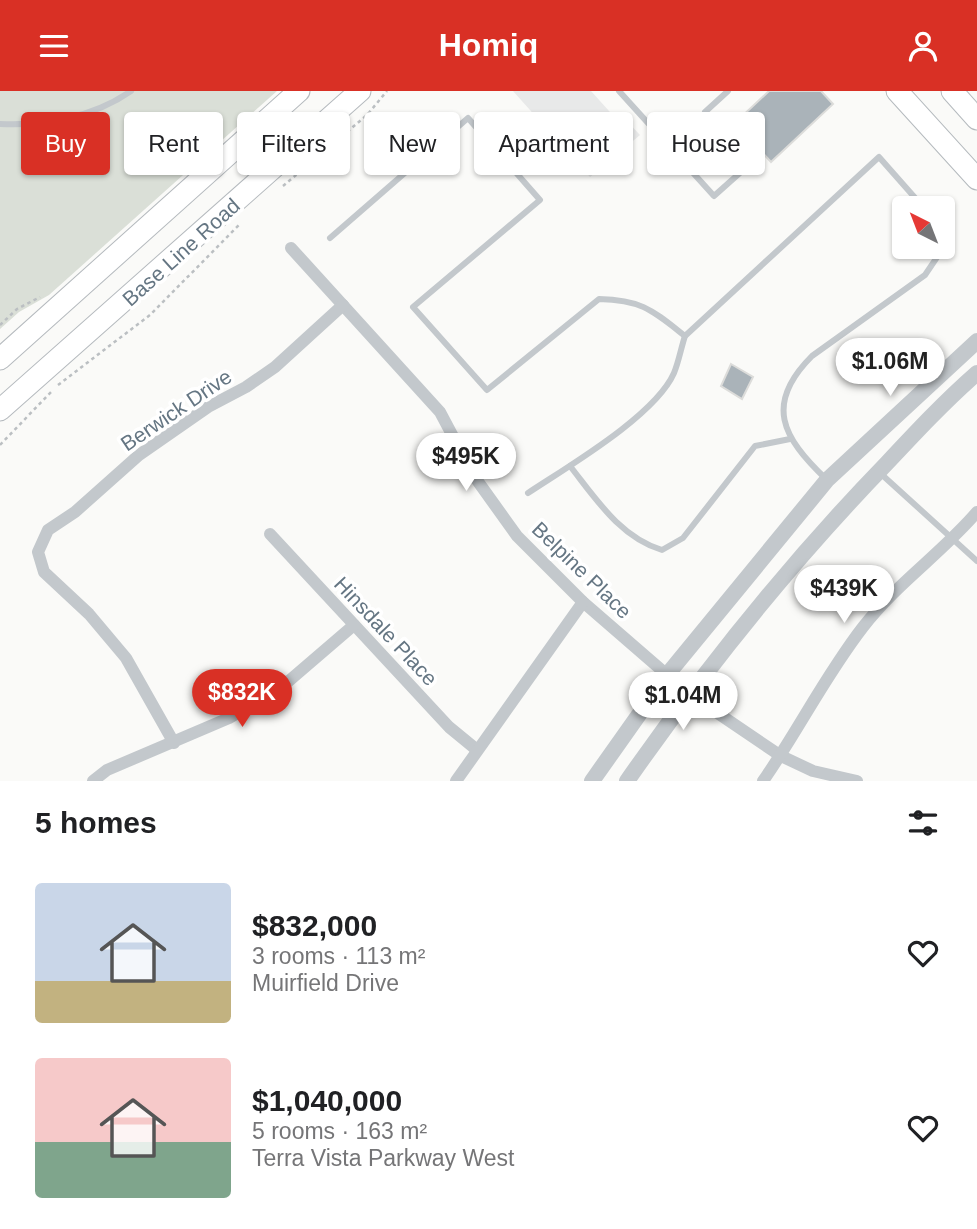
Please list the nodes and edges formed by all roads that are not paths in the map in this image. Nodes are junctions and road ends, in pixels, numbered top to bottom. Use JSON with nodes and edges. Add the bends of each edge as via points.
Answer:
{"nodes":[{"id":1,"x":131,"y":91,"type":"edge"},
{"id":2,"x":299,"y":91,"type":"edge"},
{"id":3,"x":360,"y":91,"type":"edge"},
{"id":4,"x":620,"y":91,"type":"edge"},
{"id":5,"x":728,"y":91,"type":"edge"},
{"id":6,"x":897,"y":91,"type":"edge"},
{"id":7,"x":951,"y":91,"type":"edge"},
{"id":8,"x":977,"y":119,"type":"edge"},
{"id":9,"x":0,"y":124,"type":"edge"},
{"id":10,"x":977,"y":179,"type":"edge"},
{"id":11,"x":913,"y":196,"type":"edge"},
{"id":12,"x":330,"y":238,"type":"dead end"},
{"id":13,"x":291,"y":248,"type":"dead end"},
{"id":14,"x":936,"y":259,"type":"edge"},
{"id":15,"x":344,"y":305,"type":"junction"},
{"id":16,"x":685,"y":336,"type":"junction"},
{"id":17,"x":977,"y":341,"type":"edge"},
{"id":18,"x":0,"y":359,"type":"edge"},
{"id":19,"x":977,"y":373,"type":"edge"},
{"id":20,"x":0,"y":410,"type":"edge"},
{"id":21,"x":790,"y":439,"type":"junction"},
{"id":22,"x":570,"y":466,"type":"junction"},
{"id":23,"x":878,"y":471,"type":"junction"},
{"id":24,"x":827,"y":480,"type":"junction"},
{"id":25,"x":528,"y":493,"type":"dead end"},
{"id":26,"x":977,"y":512,"type":"edge"},
{"id":27,"x":270,"y":534,"type":"dead end"},
{"id":28,"x":954,"y":539,"type":"junction"},
{"id":29,"x":977,"y":561,"type":"edge"},
{"id":30,"x":583,"y":603,"type":"junction"},
{"id":31,"x":354,"y":625,"type":"junction"},
{"id":32,"x":667,"y":675,"type":"junction"},
{"id":33,"x":688,"y":692,"type":"junction"},
{"id":34,"x":174,"y":743,"type":"junction"},
{"id":35,"x":477,"y":750,"type":"junction"},
{"id":36,"x":781,"y":756,"type":"junction"},
{"id":37,"x":93,"y":781,"type":"edge"},
{"id":38,"x":456,"y":781,"type":"edge"},
{"id":39,"x":592,"y":781,"type":"edge"},
{"id":40,"x":627,"y":781,"type":"edge"},
{"id":41,"x":763,"y":781,"type":"edge"},
{"id":42,"x":857,"y":781,"type":"edge"}],
"edges":[{"from":1,"to":9,"type":"lane","via":[[96,109],[51,122]]},
{"from":2,"to":18,"type":"main road","name":"Base Line Road"},
{"from":3,"to":20,"type":"main road","name":"Base Line Road"},
{"from":4,"to":5,"type":"lane","via":[[714,196],[751,163],[705,112]]},
{"from":6,"to":10,"type":"main road"},
{"from":7,"to":8,"type":"main road"},
{"from":11,"to":16,"type":"lane","via":[[879,157]]},
{"from":12,"to":16,"type":"lane","via":[[468,118],[540,200],[413,307],[487,390],[599,299],[628,299]]},
{"from":13,"to":15,"type":"street","name":"Belpine Place"},
{"from":14,"to":21,"type":"lane","via":[[925,275],[796,372],[785,391],[782,415]]},
{"from":15,"to":30,"type":"street","name":"Belpine Place","via":[[440,412],[474,476],[517,536]]},
{"from":15,"to":34,"type":"street","name":"Berwick Drive","via":[[275,367],[139,455],[48,530],[38,552],[44,572],[89,614],[126,658]]},
{"from":16,"to":22,"type":"lane","via":[[673,375],[653,400],[613,438]]},
{"from":17,"to":24,"type":"street"},
{"from":19,"to":23,"type":"street"},
{"from":21,"to":22,"type":"lane","via":[[755,446],[682,538],[662,550],[625,531]]},
{"from":21,"to":24,"type":"lane"},
{"from":22,"to":25,"type":"lane"},
{"from":23,"to":28,"type":"lane"},
{"from":23,"to":33,"type":"street","via":[[778,581]]},
{"from":24,"to":32,"type":"street"},
{"from":26,"to":28,"type":"street"},
{"from":27,"to":31,"type":"street","name":"Hinsdale Place"},
{"from":28,"to":29,"type":"lane"},
{"from":28,"to":36,"type":"street","via":[[865,624]]},
{"from":30,"to":32,"type":"street","name":"Belpine Place"},
{"from":30,"to":35,"type":"street"},
{"from":31,"to":34,"type":"street","via":[[283,686]]},
{"from":31,"to":35,"type":"street","name":"Hinsdale Place"},
{"from":32,"to":33,"type":"street","name":"Belpine Place"},
{"from":32,"to":39,"type":"street"},
{"from":33,"to":36,"type":"street","name":"Belpine Place"},
{"from":33,"to":40,"type":"street"},
{"from":34,"to":37,"type":"street","via":[[107,770]]},
{"from":35,"to":38,"type":"street"},
{"from":36,"to":41,"type":"street"},
{"from":36,"to":42,"type":"street","name":"Belpine Place","via":[[813,771]]}]}
